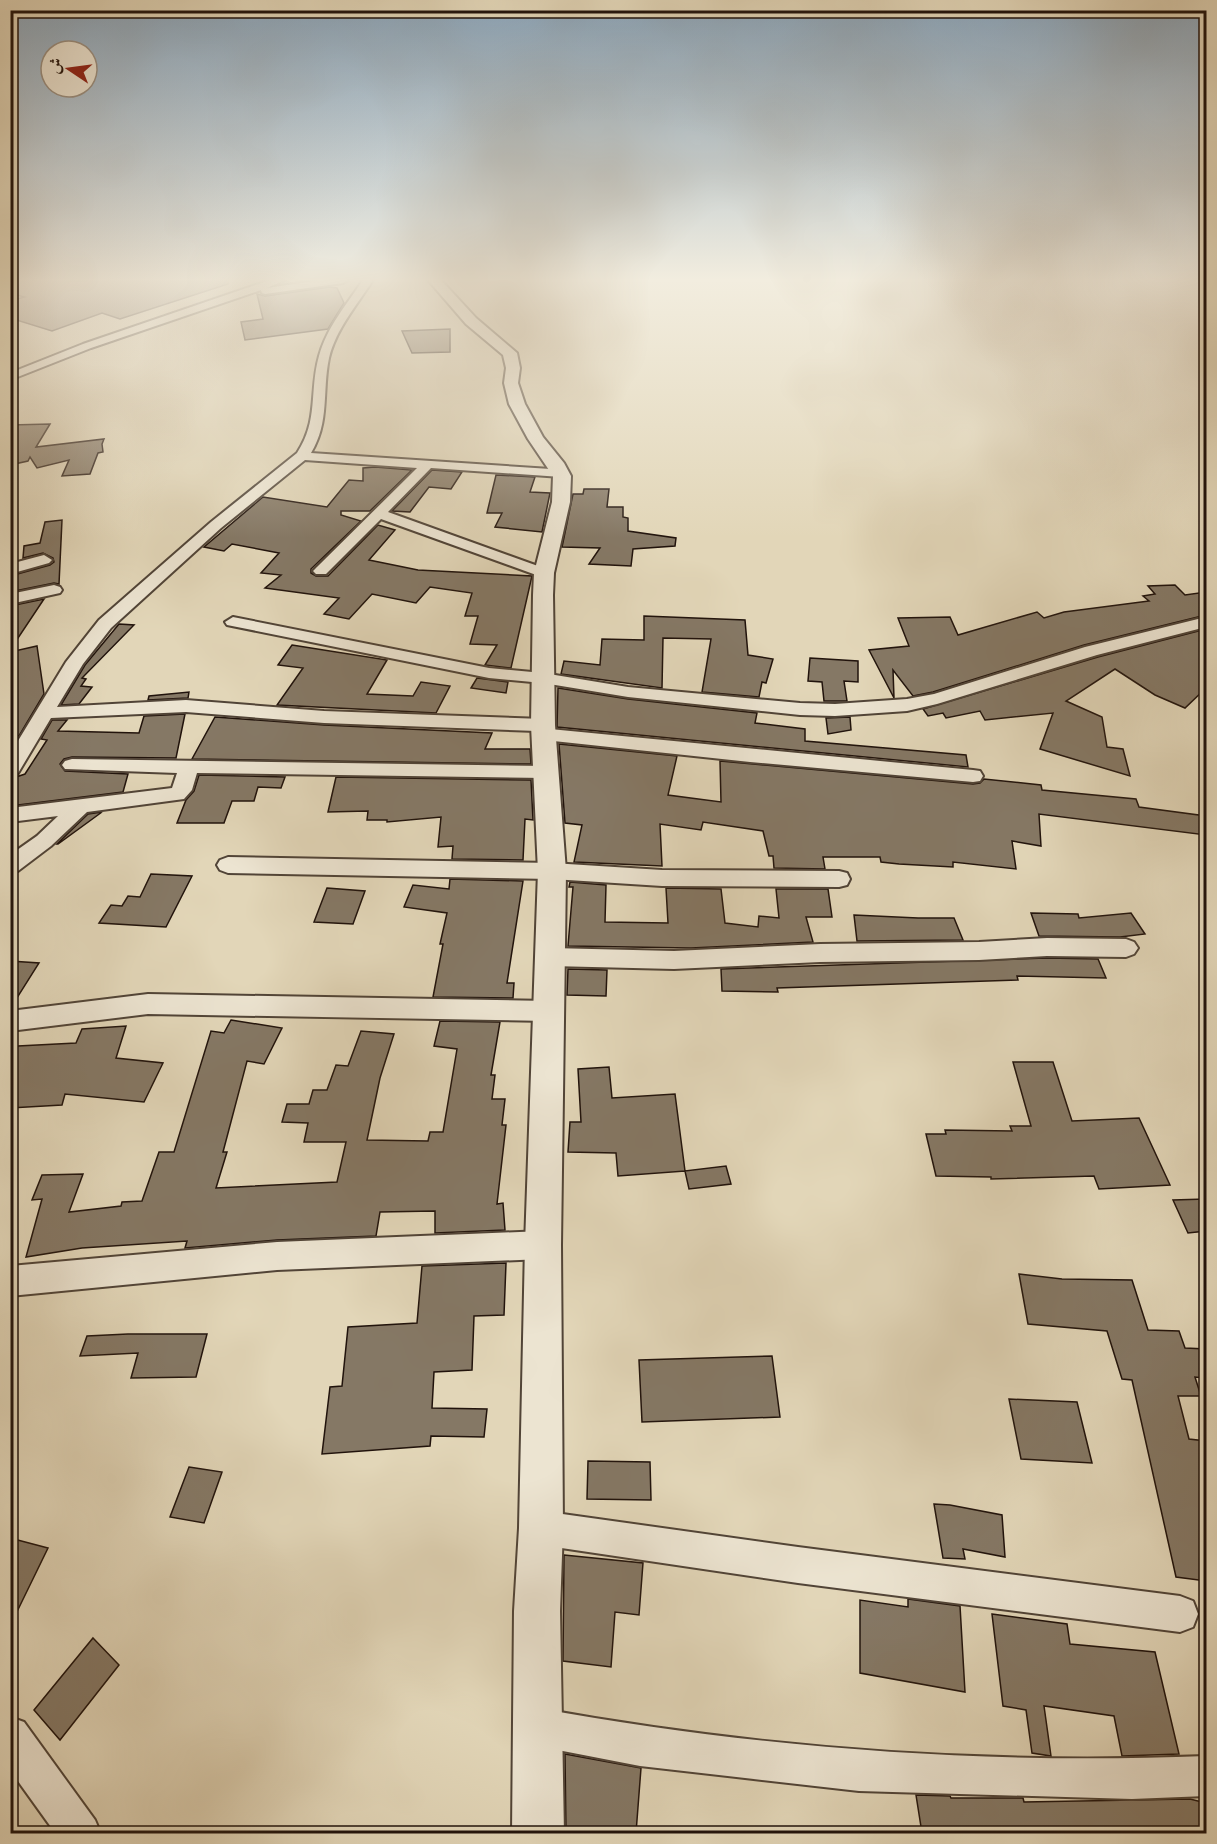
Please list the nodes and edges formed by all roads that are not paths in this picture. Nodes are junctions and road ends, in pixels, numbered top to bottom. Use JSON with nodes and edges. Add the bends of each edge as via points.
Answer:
{"nodes":[{"id":1,"x":37,"y":366,"type":"edge"},
{"id":2,"x":323,"y":366,"type":"edge"},
{"id":3,"x":513,"y":366,"type":"edge"},
{"id":4,"x":10,"y":377,"type":"edge"},
{"id":5,"x":302,"y":456,"type":"junction"},
{"id":6,"x":427,"y":465,"type":"junction"},
{"id":7,"x":561,"y":473,"type":"junction"},
{"id":8,"x":380,"y":514,"type":"junction"},
{"id":9,"x":44,"y":560,"type":"dead end"},
{"id":10,"x":10,"y":569,"type":"edge"},
{"id":11,"x":321,"y":571,"type":"dead end"},
{"id":12,"x":544,"y":573,"type":"junction"},
{"id":13,"x":54,"y":590,"type":"dead end"},
{"id":14,"x":10,"y":599,"type":"edge"},
{"id":15,"x":1206,"y":621,"type":"edge"},
{"id":16,"x":233,"y":622,"type":"dead end"},
{"id":17,"x":543,"y":678,"type":"junction"},
{"id":18,"x":43,"y":713,"type":"junction"},
{"id":19,"x":544,"y":729,"type":"junction"},
{"id":20,"x":72,"y":765,"type":"dead end"},
{"id":21,"x":189,"y":766,"type":"junction"},
{"id":22,"x":10,"y":771,"type":"edge"},
{"id":23,"x":546,"y":772,"type":"junction"},
{"id":24,"x":973,"y":776,"type":"dead end"},
{"id":25,"x":80,"y":807,"type":"junction"},
{"id":26,"x":10,"y":815,"type":"edge"},
{"id":27,"x":228,"y":865,"type":"dead end"},
{"id":28,"x":10,"y":866,"type":"edge"},
{"id":29,"x":552,"y":871,"type":"junction"},
{"id":30,"x":839,"y":879,"type":"dead end"},
{"id":31,"x":1126,"y":948,"type":"dead end"},
{"id":32,"x":551,"y":957,"type":"junction"},
{"id":33,"x":549,"y":1011,"type":"junction"},
{"id":34,"x":10,"y":1021,"type":"edge"},
{"id":35,"x":543,"y":1245,"type":"junction"},
{"id":36,"x":10,"y":1281,"type":"edge"},
{"id":37,"x":541,"y":1528,"type":"junction"},
{"id":38,"x":1180,"y":1614,"type":"dead end"},
{"id":39,"x":537,"y":1727,"type":"junction"},
{"id":40,"x":10,"y":1736,"type":"edge"},
{"id":41,"x":1206,"y":1776,"type":"edge"},
{"id":42,"x":81,"y":1833,"type":"edge"},
{"id":43,"x":538,"y":1833,"type":"edge"}],
"edges":[{"from":1,"to":4,"type":"street"},
{"from":2,"to":5,"type":"street","via":[[319,429]]},
{"from":3,"to":7,"type":"street","via":[[511,383],[517,404],[536,440]]},
{"from":5,"to":6,"type":"street"},
{"from":5,"to":18,"type":"street","via":[[208,532],[105,624]]},
{"from":6,"to":7,"type":"street"},
{"from":6,"to":8,"type":"street"},
{"from":7,"to":12,"type":"street","via":[[561,502]]},
{"from":8,"to":11,"type":"street"},
{"from":8,"to":12,"type":"street"},
{"from":9,"to":10,"type":"street"},
{"from":12,"to":17,"type":"street"},
{"from":13,"to":14,"type":"street"},
{"from":15,"to":17,"type":"street","via":[[1091,651],[938,699],[867,709],[800,709],[628,692]]},
{"from":16,"to":17,"type":"street","via":[[448,667]]},
{"from":17,"to":19,"type":"street"},
{"from":18,"to":19,"type":"street","via":[[186,706]]},
{"from":18,"to":22,"type":"street"},
{"from":19,"to":23,"type":"street"},
{"from":19,"to":24,"type":"street","via":[[750,756]]},
{"from":20,"to":21,"type":"street"},
{"from":21,"to":23,"type":"street"},
{"from":21,"to":25,"type":"street","via":[[182,790],[177,794]]},
{"from":23,"to":29,"type":"street"},
{"from":25,"to":26,"type":"street"},
{"from":25,"to":28,"type":"street"},
{"from":27,"to":29,"type":"street"},
{"from":29,"to":30,"type":"street","via":[[662,878]]},
{"from":29,"to":32,"type":"street"},
{"from":31,"to":32,"type":"street","via":[[1047,946],[674,960]]},
{"from":32,"to":33,"type":"street"},
{"from":33,"to":34,"type":"street","via":[[148,1004]]},
{"from":33,"to":35,"type":"street"},
{"from":35,"to":36,"type":"street","via":[[277,1256]]},
{"from":35,"to":37,"type":"street"},
{"from":37,"to":38,"type":"street"},
{"from":37,"to":39,"type":"street"},
{"from":39,"to":41,"type":"street","via":[[640,1746],[859,1771],[1132,1779]]},
{"from":39,"to":43,"type":"street"},
{"from":40,"to":42,"type":"street"}]}
